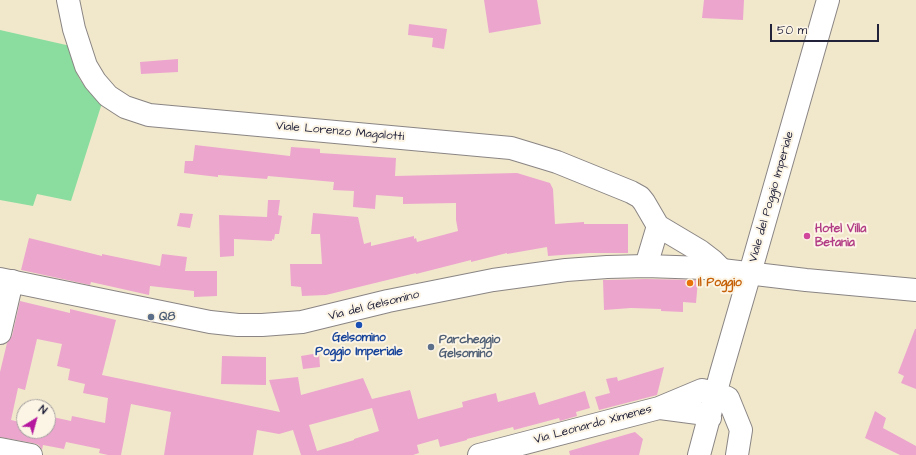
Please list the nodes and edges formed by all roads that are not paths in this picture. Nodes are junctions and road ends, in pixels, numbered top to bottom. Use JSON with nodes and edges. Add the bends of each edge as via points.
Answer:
{"nodes":[{"id":1,"x":68,"y":0,"type":"edge"},
{"id":2,"x":828,"y":0,"type":"edge"},
{"id":3,"x":658,"y":226,"type":"junction"},
{"id":4,"x":646,"y":266,"type":"junction"},
{"id":5,"x":723,"y":271,"type":"junction"},
{"id":6,"x":750,"y":273,"type":"junction"},
{"id":7,"x":6,"y":280,"type":"edge"},
{"id":8,"x":916,"y":290,"type":"edge"},
{"id":9,"x":0,"y":333,"type":"edge"},
{"id":10,"x":716,"y":393,"type":"junction"},
{"id":11,"x":659,"y":408,"type":"junction"},
{"id":12,"x":710,"y":418,"type":"junction"},
{"id":13,"x":0,"y":449,"type":"edge"},
{"id":14,"x":31,"y":455,"type":"edge"},
{"id":15,"x":479,"y":455,"type":"edge"},
{"id":16,"x":699,"y":455,"type":"edge"},
{"id":17,"x":738,"y":455,"type":"edge"}],
"edges":[{"from":1,"to":3,"type":"street","name":"Viale Lorenzo Magalotti","via":[[86,66],[108,96],[125,107],[149,115],[511,148],[556,162],[631,192],[644,202]]},
{"from":2,"to":6,"type":"street","name":"Viale del Poggio Imperiale"},
{"from":3,"to":4,"type":"street"},
{"from":3,"to":5,"type":"street","name":"Viale Lorenzo Magalotti","via":[[700,250]]},
{"from":4,"to":5,"type":"street","name":"Via del Gelsomino"},
{"from":4,"to":7,"type":"street","name":"Via del Gelsomino","via":[[566,270],[493,280],[396,299],[302,322],[262,325],[210,322]]},
{"from":5,"to":6,"type":"street","name":"Via del Gelsomino"},
{"from":6,"to":8,"type":"street","name":"Via del Gelsomino"},
{"from":6,"to":10,"type":"street","name":"Viale del Poggio Imperiale"},
{"from":7,"to":9,"type":"street"},
{"from":10,"to":11,"type":"street","name":"Via Leonardo Ximenes","via":[[702,390]]},
{"from":10,"to":12,"type":"street","name":"Viale del Poggio Imperiale"},
{"from":10,"to":17,"type":"street","via":[[728,398],[741,430]]},
{"from":11,"to":12,"type":"street","name":"Via Leonardo Ximenes","via":[[698,413]]},
{"from":11,"to":15,"type":"street","name":"Via Leonardo Ximenes"},
{"from":12,"to":16,"type":"street","name":"Viale del Poggio Imperiale"},
{"from":13,"to":14,"type":"street"}]}
